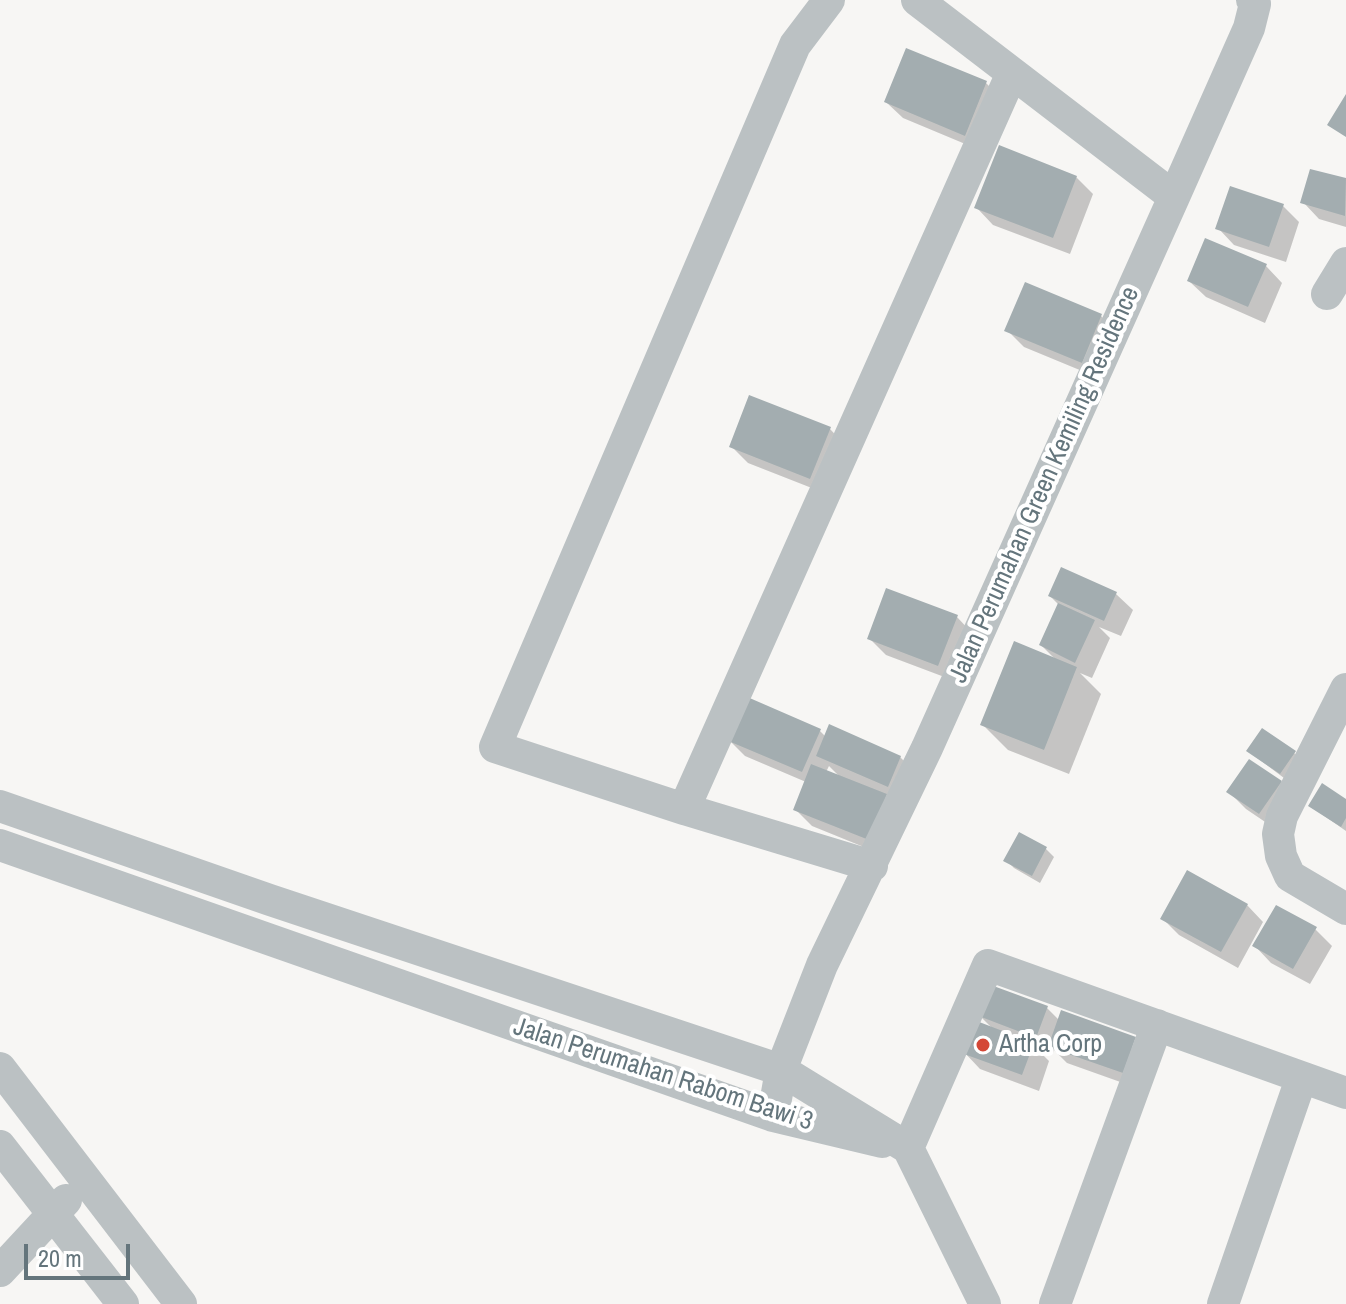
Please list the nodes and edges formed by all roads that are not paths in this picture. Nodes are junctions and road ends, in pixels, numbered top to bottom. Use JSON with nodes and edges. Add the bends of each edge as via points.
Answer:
{"nodes":[{"id":1,"x":829,"y":0,"type":"edge"},
{"id":2,"x":917,"y":0,"type":"edge"},
{"id":3,"x":1252,"y":0,"type":"edge"},
{"id":4,"x":1012,"y":73,"type":"junction"},
{"id":5,"x":1174,"y":197,"type":"junction"},
{"id":6,"x":1346,"y":263,"type":"edge"},
{"id":7,"x":1327,"y":294,"type":"dead end"},
{"id":8,"x":1342,"y":705,"type":"edge"},
{"id":9,"x":0,"y":806,"type":"edge"},
{"id":10,"x":684,"y":809,"type":"junction"},
{"id":11,"x":0,"y":845,"type":"edge"},
{"id":12,"x":872,"y":866,"type":"junction"},
{"id":13,"x":1346,"y":909,"type":"edge"},
{"id":14,"x":1157,"y":1025,"type":"junction"},
{"id":15,"x":0,"y":1068,"type":"edge"},
{"id":16,"x":781,"y":1070,"type":"junction"},
{"id":17,"x":1301,"y":1079,"type":"junction"},
{"id":18,"x":1346,"y":1093,"type":"edge"},
{"id":19,"x":773,"y":1116,"type":"junction"},
{"id":20,"x":0,"y":1146,"type":"edge"},
{"id":21,"x":908,"y":1148,"type":"junction"},
{"id":22,"x":85,"y":1178,"type":"junction"},
{"id":23,"x":54,"y":1214,"type":"junction"},
{"id":24,"x":0,"y":1271,"type":"edge"},
{"id":25,"x":123,"y":1304,"type":"edge"},
{"id":26,"x":181,"y":1304,"type":"edge"},
{"id":27,"x":985,"y":1304,"type":"edge"},
{"id":28,"x":1055,"y":1304,"type":"edge"},
{"id":29,"x":1223,"y":1304,"type":"edge"}],
"edges":[{"from":1,"to":10,"type":"street","via":[[795,45],[495,747]]},
{"from":2,"to":4,"type":"street"},
{"from":3,"to":5,"type":"street","name":"Jalan Perumahan Green Kemiling Residence","via":[[1249,28]]},
{"from":4,"to":5,"type":"street"},
{"from":4,"to":10,"type":"street"},
{"from":5,"to":12,"type":"street","name":"Jalan Perumahan Green Kemiling Residence"},
{"from":6,"to":7,"type":"street"},
{"from":8,"to":13,"type":"street","via":[[1282,816],[1278,834],[1290,876]]},
{"from":9,"to":16,"type":"street","name":"Jalan Perumahan Rabom Bawi 3"},
{"from":10,"to":12,"type":"street"},
{"from":11,"to":19,"type":"street","name":"Jalan Perumahan Rabom Bawi 3"},
{"from":12,"to":16,"type":"street","name":"Jalan Perumahan Green Kemiling Residence","via":[[822,965]]},
{"from":14,"to":17,"type":"street"},
{"from":14,"to":21,"type":"street","via":[[988,965]]},
{"from":14,"to":28,"type":"street"},
{"from":15,"to":22,"type":"street"},
{"from":16,"to":19,"type":"street","name":"Jalan Perumahan Green Kemiling Residence"},
{"from":16,"to":21,"type":"street","name":"Jalan Perumahan Rabom Bawi 3"},
{"from":17,"to":18,"type":"street"},
{"from":17,"to":29,"type":"street"},
{"from":19,"to":21,"type":"street","name":"Jalan Perumahan Rabom Bawi 3"},
{"from":20,"to":23,"type":"street"},
{"from":21,"to":27,"type":"street"},
{"from":22,"to":23,"type":"street"},
{"from":22,"to":26,"type":"street"},
{"from":23,"to":24,"type":"street"},
{"from":23,"to":25,"type":"street"}]}
